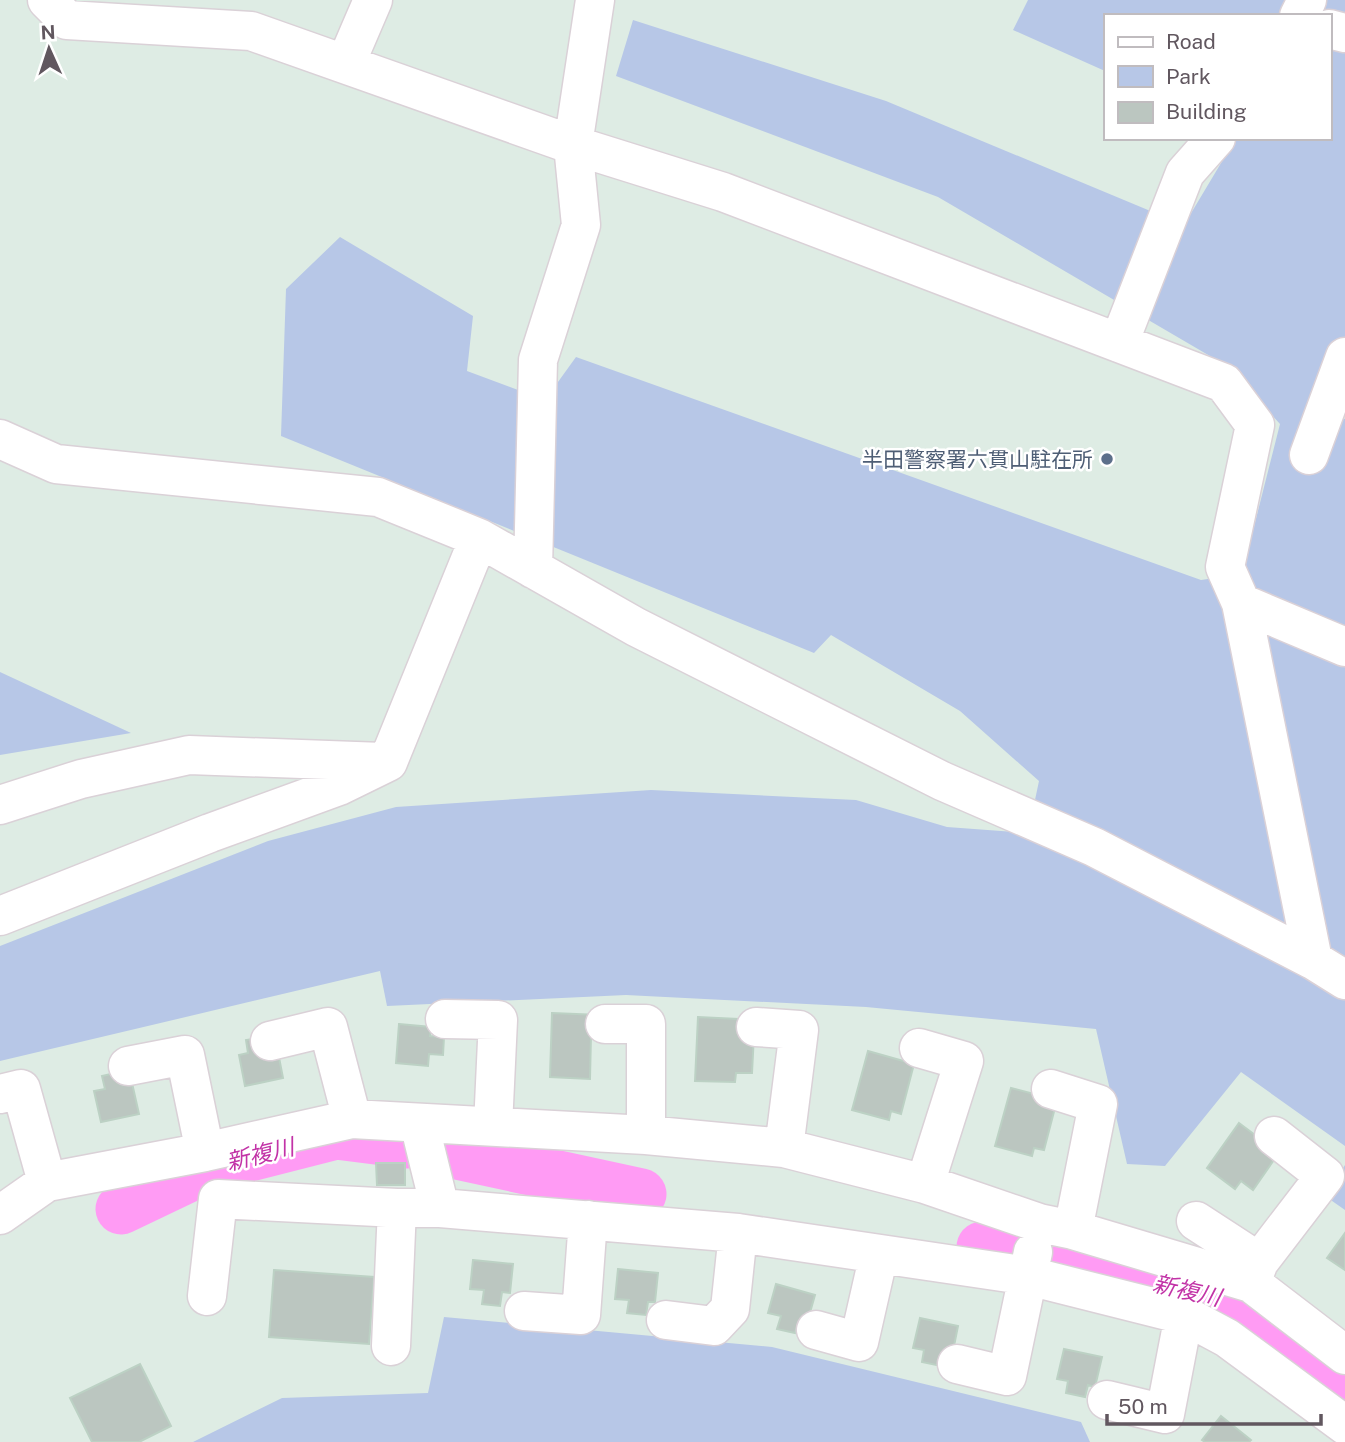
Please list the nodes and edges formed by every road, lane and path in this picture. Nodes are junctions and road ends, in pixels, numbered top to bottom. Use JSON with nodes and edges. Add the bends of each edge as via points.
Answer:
{"nodes":[{"id":1,"x":47,"y":0,"type":"edge"},
{"id":2,"x":373,"y":0,"type":"edge"},
{"id":3,"x":595,"y":0,"type":"edge"},
{"id":4,"x":346,"y":63,"type":"junction"},
{"id":5,"x":1214,"y":140,"type":"edge"},
{"id":6,"x":573,"y":145,"type":"junction"},
{"id":7,"x":1119,"y":343,"type":"junction"},
{"id":8,"x":1345,"y":357,"type":"edge"},
{"id":9,"x":0,"y":439,"type":"edge"},
{"id":10,"x":1309,"y":455,"type":"dead end"},
{"id":11,"x":479,"y":538,"type":"junction"},
{"id":12,"x":533,"y":569,"type":"junction"},
{"id":13,"x":1241,"y":603,"type":"junction"},
{"id":14,"x":1345,"y":647,"type":"edge"},
{"id":15,"x":388,"y":762,"type":"junction"},
{"id":16,"x":0,"y":805,"type":"edge"},
{"id":17,"x":0,"y":916,"type":"edge"},
{"id":18,"x":1312,"y":960,"type":"junction"},
{"id":19,"x":1345,"y":980,"type":"edge"},
{"id":20,"x":445,"y":1019,"type":"dead end"},
{"id":21,"x":605,"y":1024,"type":"dead end"},
{"id":22,"x":756,"y":1027,"type":"dead end"},
{"id":23,"x":270,"y":1041,"type":"dead end"},
{"id":24,"x":919,"y":1048,"type":"dead end"},
{"id":25,"x":128,"y":1066,"type":"dead end"},
{"id":26,"x":1051,"y":1089,"type":"dead end"},
{"id":27,"x":0,"y":1094,"type":"edge"},
{"id":28,"x":352,"y":1119,"type":"junction"},
{"id":29,"x":419,"y":1123,"type":"junction"},
{"id":30,"x":493,"y":1126,"type":"junction"},
{"id":31,"x":646,"y":1135,"type":"junction"},
{"id":32,"x":1274,"y":1136,"type":"dead end"},
{"id":33,"x":784,"y":1148,"type":"junction"},
{"id":34,"x":205,"y":1152,"type":"junction"},
{"id":35,"x":47,"y":1182,"type":"junction"},
{"id":36,"x":925,"y":1184,"type":"junction"},
{"id":37,"x":397,"y":1208,"type":"junction"},
{"id":38,"x":439,"y":1208,"type":"junction"},
{"id":39,"x":0,"y":1215,"type":"edge"},
{"id":40,"x":588,"y":1220,"type":"junction"},
{"id":41,"x":1196,"y":1221,"type":"dead end"},
{"id":42,"x":1056,"y":1226,"type":"junction"},
{"id":43,"x":738,"y":1233,"type":"junction"},
{"id":44,"x":879,"y":1254,"type":"junction"},
{"id":45,"x":1255,"y":1272,"type":"junction"},
{"id":46,"x":1028,"y":1276,"type":"junction"},
{"id":47,"x":207,"y":1296,"type":"dead end"},
{"id":48,"x":524,"y":1311,"type":"dead end"},
{"id":49,"x":1184,"y":1315,"type":"junction"},
{"id":50,"x":666,"y":1320,"type":"dead end"},
{"id":51,"x":816,"y":1329,"type":"dead end"},
{"id":52,"x":391,"y":1346,"type":"dead end"},
{"id":53,"x":1345,"y":1356,"type":"edge"},
{"id":54,"x":957,"y":1364,"type":"dead end"},
{"id":55,"x":1107,"y":1400,"type":"dead end"},
{"id":56,"x":1345,"y":1427,"type":"edge"},
{"id":57,"x":1336,"y":1442,"type":"edge"}],
"edges":[{"from":1,"to":4,"type":"lane","via":[[67,20],[251,31]]},
{"from":2,"to":4,"type":"lane"},
{"from":3,"to":6,"type":"lane"},
{"from":4,"to":6,"type":"lane"},
{"from":5,"to":7,"type":"lane","via":[[1185,173]]},
{"from":6,"to":7,"type":"lane","via":[[723,192]]},
{"from":6,"to":12,"type":"lane","via":[[581,225],[538,360]]},
{"from":7,"to":13,"type":"lane","via":[[1224,383],[1255,425],[1225,567]]},
{"from":8,"to":10,"type":"lane"},
{"from":9,"to":11,"type":"lane","via":[[56,464],[378,497]]},
{"from":11,"to":12,"type":"lane"},
{"from":11,"to":15,"type":"lane"},
{"from":12,"to":18,"type":"lane","via":[[636,627],[893,757],[1094,848]]},
{"from":13,"to":14,"type":"lane"},
{"from":13,"to":18,"type":"lane"},
{"from":15,"to":16,"type":"lane","via":[[189,755],[81,779]]},
{"from":15,"to":17,"type":"lane","via":[[339,786]]},
{"from":18,"to":19,"type":"lane"},
{"from":20,"to":30,"type":"lane","via":[[498,1020]]},
{"from":21,"to":31,"type":"lane","via":[[646,1024]]},
{"from":22,"to":33,"type":"lane","via":[[799,1030]]},
{"from":23,"to":28,"type":"lane","via":[[328,1027]]},
{"from":24,"to":36,"type":"lane","via":[[964,1061]]},
{"from":25,"to":34,"type":"lane","via":[[185,1055]]},
{"from":26,"to":42,"type":"lane","via":[[1098,1104]]},
{"from":27,"to":35,"type":"lane","via":[[21,1089]]},
{"from":28,"to":29,"type":"lane"},
{"from":28,"to":34,"type":"lane"},
{"from":29,"to":30,"type":"lane"},
{"from":29,"to":38,"type":"lane"},
{"from":30,"to":31,"type":"lane"},
{"from":31,"to":33,"type":"lane"},
{"from":32,"to":45,"type":"lane","via":[[1325,1176]]},
{"from":33,"to":36,"type":"lane"},
{"from":34,"to":35,"type":"lane"},
{"from":35,"to":39,"type":"lane"},
{"from":36,"to":42,"type":"lane"},
{"from":37,"to":38,"type":"lane"},
{"from":37,"to":47,"type":"lane","via":[[218,1199]]},
{"from":37,"to":52,"type":"lane"},
{"from":38,"to":40,"type":"lane"},
{"from":40,"to":43,"type":"lane"},
{"from":40,"to":48,"type":"lane","via":[[581,1315]]},
{"from":41,"to":45,"type":"lane"},
{"from":42,"to":45,"type":"lane"},
{"from":42,"to":46,"type":"lane"},
{"from":43,"to":44,"type":"lane"},
{"from":43,"to":50,"type":"lane","via":[[730,1309],[715,1326]]},
{"from":44,"to":46,"type":"lane"},
{"from":44,"to":51,"type":"lane","via":[[859,1342]]},
{"from":45,"to":53,"type":"lane"},
{"from":46,"to":49,"type":"lane"},
{"from":46,"to":54,"type":"lane","via":[[1007,1376]]},
{"from":49,"to":55,"type":"lane","via":[[1165,1414]]},
{"from":49,"to":56,"type":"lane","via":[[1227,1338]]},
{"from":56,"to":57,"type":"lane"}]}
